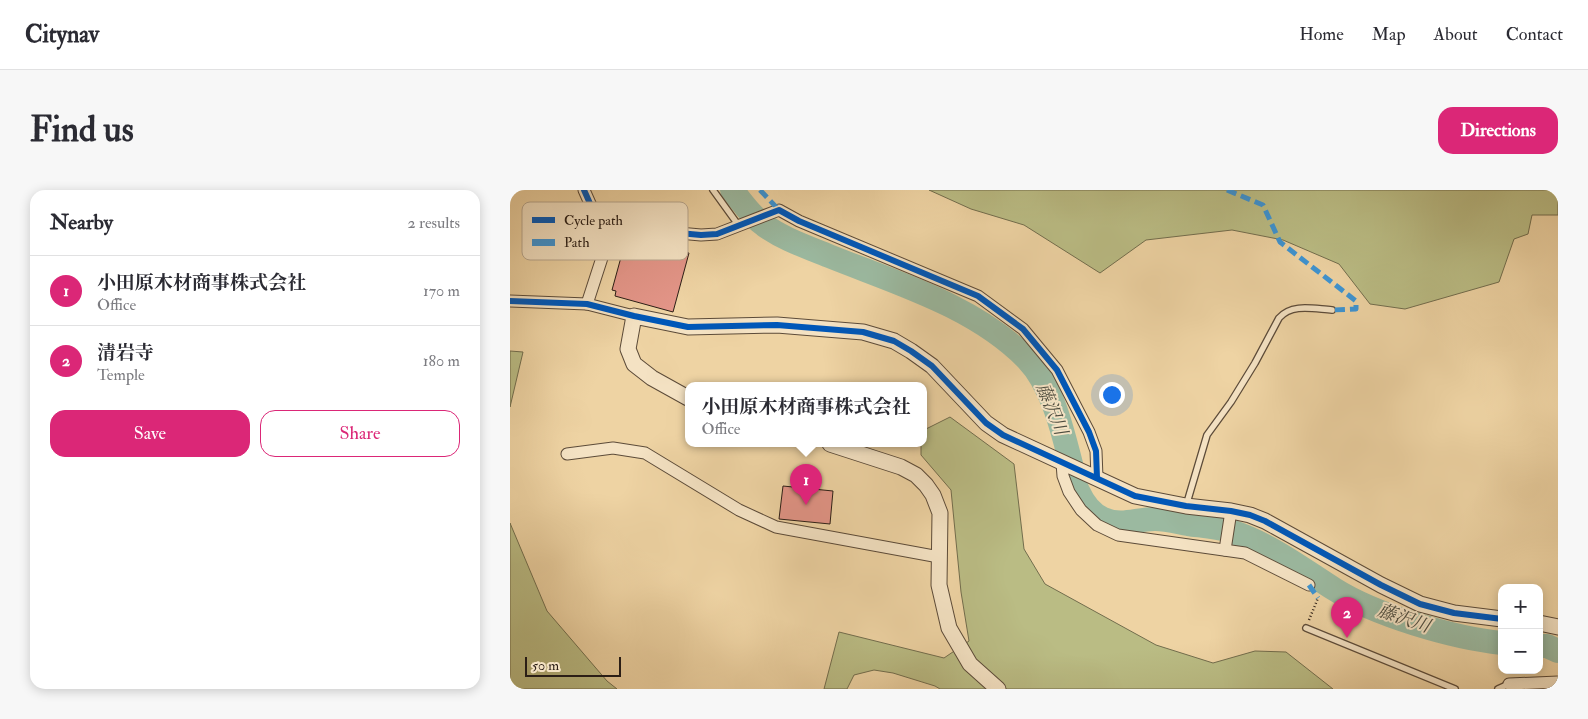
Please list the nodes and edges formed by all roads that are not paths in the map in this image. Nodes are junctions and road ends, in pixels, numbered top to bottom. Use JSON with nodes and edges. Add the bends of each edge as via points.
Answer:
{"nodes":[{"id":1,"x":584,"y":190,"type":"edge"},
{"id":2,"x":713,"y":190,"type":"edge"},
{"id":3,"x":589,"y":202,"type":"edge"},
{"id":4,"x":740,"y":226,"type":"junction"},
{"id":5,"x":688,"y":234,"type":"edge"},
{"id":6,"x":601,"y":260,"type":"edge"},
{"id":7,"x":510,"y":301,"type":"edge"},
{"id":8,"x":587,"y":304,"type":"junction"},
{"id":9,"x":1332,"y":310,"type":"dead end"},
{"id":10,"x":634,"y":316,"type":"junction"},
{"id":11,"x":685,"y":396,"type":"edge"},
{"id":12,"x":839,"y":447,"type":"edge"},
{"id":13,"x":567,"y":454,"type":"dead end"},
{"id":14,"x":1062,"y":463,"type":"junction"},
{"id":15,"x":1101,"y":480,"type":"junction"},
{"id":16,"x":1186,"y":506,"type":"junction"},
{"id":17,"x":1230,"y":516,"type":"junction"},
{"id":18,"x":1226,"y":548,"type":"junction"},
{"id":19,"x":939,"y":557,"type":"junction"},
{"id":20,"x":1309,"y":585,"type":"dead end"},
{"id":21,"x":1498,"y":618,"type":"edge"},
{"id":22,"x":1543,"y":624,"type":"edge"},
{"id":23,"x":1558,"y":627,"type":"edge"},
{"id":24,"x":1306,"y":628,"type":"dead end"},
{"id":25,"x":1558,"y":682,"type":"edge"},
{"id":26,"x":1509,"y":684,"type":"joint"},
{"id":27,"x":998,"y":689,"type":"edge"},
{"id":28,"x":1455,"y":689,"type":"edge"},
{"id":29,"x":1498,"y":689,"type":"edge"}],
"edges":[{"from":1,"to":3,"type":"street"},
{"from":2,"to":4,"type":"lane"},
{"from":4,"to":5,"type":"street","via":[[718,234]]},
{"from":4,"to":15,"type":"street","via":[[780,210],[978,296],[1023,329],[1057,370],[1082,416],[1096,451]]},
{"from":6,"to":8,"type":"street"},
{"from":7,"to":8,"type":"street"},
{"from":8,"to":10,"type":"street"},
{"from":9,"to":16,"type":"lane","via":[[1296,308],[1284,312],[1279,318],[1255,363],[1207,435]]},
{"from":10,"to":11,"type":"street","via":[[628,349],[634,364]]},
{"from":10,"to":14,"type":"street","via":[[688,327],[777,325],[863,332],[894,341],[932,366],[986,423],[1002,435]]},
{"from":12,"to":19,"type":"street","via":[[901,467],[926,485],[940,513]]},
{"from":13,"to":19,"type":"street","via":[[613,448],[645,453],[738,510],[776,526]]},
{"from":14,"to":15,"type":"street"},
{"from":14,"to":18,"type":"street","via":[[1069,492],[1080,510],[1097,526],[1118,535]]},
{"from":15,"to":16,"type":"street","via":[[1134,496]]},
{"from":16,"to":17,"type":"street"},
{"from":17,"to":18,"type":"street"},
{"from":17,"to":21,"type":"street","via":[[1250,515],[1266,521],[1420,604],[1454,613]]},
{"from":18,"to":20,"type":"street","via":[[1255,557]]},
{"from":19,"to":27,"type":"street","via":[[939,585],[949,628],[970,664]]},
{"from":22,"to":23,"type":"street"},
{"from":24,"to":28,"type":"lane"},
{"from":25,"to":26,"type":"street"},
{"from":26,"to":29,"type":"lane"}]}
